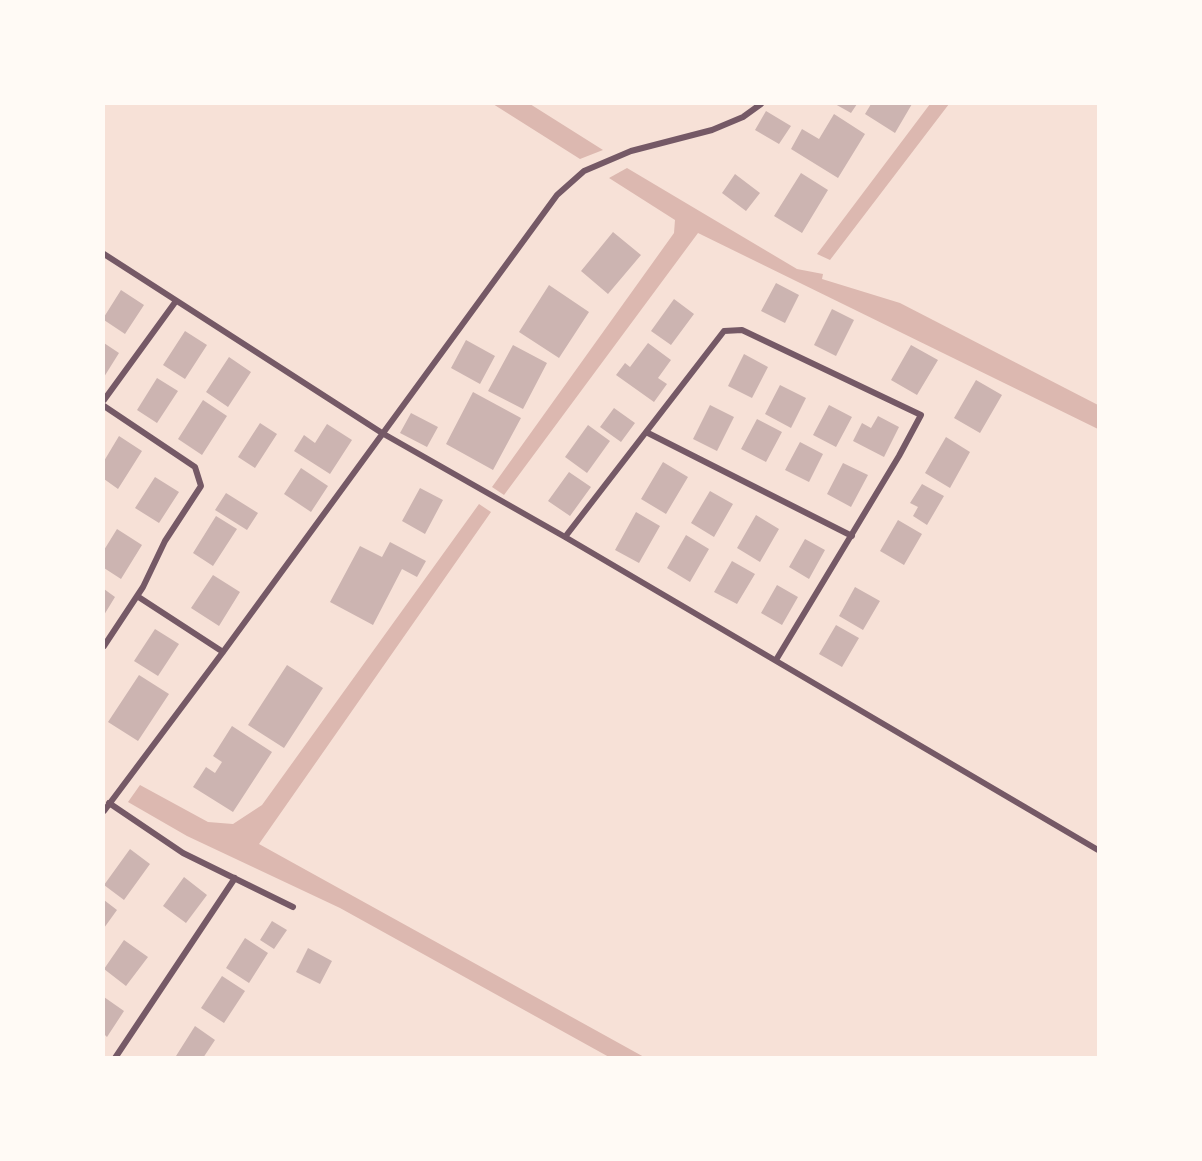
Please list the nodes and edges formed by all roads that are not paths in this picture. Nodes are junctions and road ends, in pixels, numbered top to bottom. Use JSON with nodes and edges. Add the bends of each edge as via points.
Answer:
{"nodes":[{"id":1,"x":761,"y":104,"type":"edge"},
{"id":2,"x":104,"y":254,"type":"edge"},
{"id":3,"x":176,"y":301,"type":"junction"},
{"id":4,"x":104,"y":400,"type":"edge"},
{"id":5,"x":104,"y":406,"type":"edge"},
{"id":6,"x":646,"y":432,"type":"junction"},
{"id":7,"x":382,"y":433,"type":"junction"},
{"id":8,"x":852,"y":536,"type":"junction"},
{"id":9,"x":565,"y":537,"type":"junction"},
{"id":10,"x":136,"y":596,"type":"junction"},
{"id":11,"x":104,"y":646,"type":"edge"},
{"id":12,"x":223,"y":652,"type":"junction"},
{"id":13,"x":776,"y":660,"type":"junction"},
{"id":14,"x":109,"y":803,"type":"junction"},
{"id":15,"x":104,"y":811,"type":"edge"},
{"id":16,"x":1098,"y":850,"type":"edge"},
{"id":17,"x":235,"y":878,"type":"junction"},
{"id":18,"x":293,"y":907,"type":"dead end"},
{"id":19,"x":115,"y":1058,"type":"edge"}],
"edges":[{"from":1,"to":7,"type":"street","via":[[743,117],[712,130],[631,151],[584,171],[557,195]]},
{"from":2,"to":3,"type":"street"},
{"from":3,"to":4,"type":"street"},
{"from":3,"to":7,"type":"street"},
{"from":5,"to":10,"type":"street","via":[[195,467],[201,486],[165,541]]},
{"from":6,"to":8,"type":"street"},
{"from":6,"to":8,"type":"street","via":[[724,331],[742,330],[921,416]]},
{"from":6,"to":9,"type":"street"},
{"from":7,"to":9,"type":"street"},
{"from":7,"to":12,"type":"street"},
{"from":8,"to":13,"type":"street"},
{"from":9,"to":13,"type":"street"},
{"from":10,"to":11,"type":"street"},
{"from":10,"to":12,"type":"street"},
{"from":12,"to":14,"type":"street"},
{"from":13,"to":16,"type":"street"},
{"from":14,"to":15,"type":"street"},
{"from":14,"to":17,"type":"street","via":[[183,853]]},
{"from":17,"to":18,"type":"street"},
{"from":17,"to":19,"type":"street"}]}
